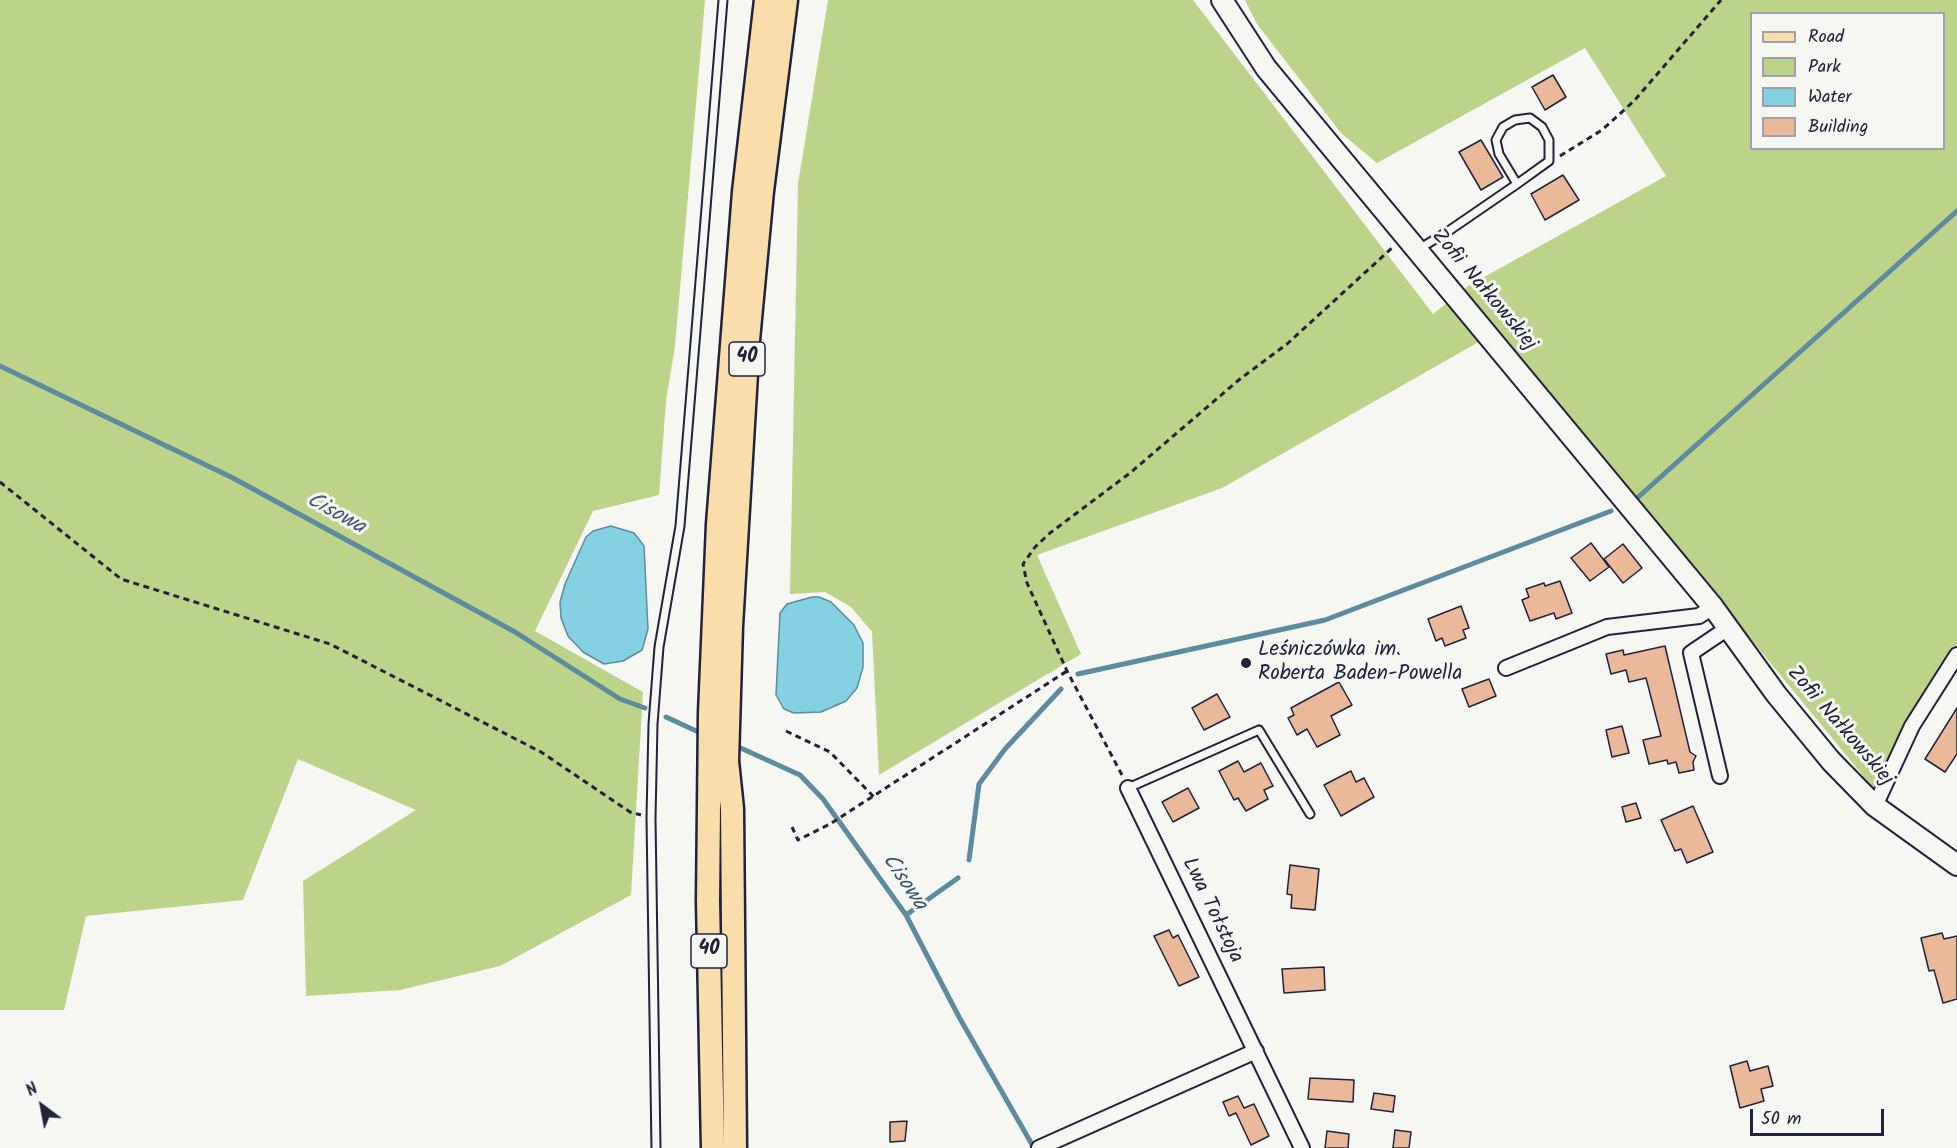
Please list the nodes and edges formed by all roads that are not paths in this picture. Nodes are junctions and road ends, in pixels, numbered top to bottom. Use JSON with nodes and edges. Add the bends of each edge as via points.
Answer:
{"nodes":[{"id":1,"x":723,"y":0,"type":"edge"},
{"id":2,"x":766,"y":0,"type":"edge"},
{"id":3,"x":786,"y":0,"type":"edge"},
{"id":4,"x":1222,"y":0,"type":"edge"},
{"id":5,"x":1518,"y":184,"type":"junction"},
{"id":6,"x":1412,"y":243,"type":"junction"},
{"id":7,"x":1713,"y":607,"type":"junction"},
{"id":8,"x":1728,"y":628,"type":"junction"},
{"id":9,"x":1957,"y":656,"type":"edge"},
{"id":10,"x":1506,"y":668,"type":"dead end"},
{"id":11,"x":719,"y":716,"type":"junction"},
{"id":12,"x":718,"y":758,"type":"junction"},
{"id":13,"x":1720,"y":776,"type":"dead end"},
{"id":14,"x":1128,"y":788,"type":"joint"},
{"id":15,"x":1875,"y":806,"type":"junction"},
{"id":16,"x":1310,"y":814,"type":"dead end"},
{"id":17,"x":1957,"y":865,"type":"edge"},
{"id":18,"x":1256,"y":1051,"type":"junction"},
{"id":19,"x":1043,"y":1146,"type":"edge"},
{"id":20,"x":656,"y":1148,"type":"edge"},
{"id":21,"x":713,"y":1148,"type":"edge"},
{"id":22,"x":735,"y":1148,"type":"edge"},
{"id":23,"x":1302,"y":1148,"type":"edge"}],
"edges":[{"from":1,"to":20,"type":"lane","via":[[680,526],[658,658],[653,724]]},
{"from":2,"to":11,"type":"main road","number":"40","via":[[744,192],[724,436]]},
{"from":3,"to":11,"type":"main road","number":"40","via":[[748,340]]},
{"from":4,"to":6,"type":"street","name":"Zofii Nałkowskiej","via":[[1266,68]]},
{"from":5,"to":5,"type":"lane","via":[[1499,154],[1496,140],[1503,127],[1530,118],[1542,127],[1549,140],[1549,161]]},
{"from":5,"to":6,"type":"lane"},
{"from":6,"to":7,"type":"street","name":"Zofii Nałkowskiej"},
{"from":7,"to":8,"type":"street","name":"Zofii Nałkowskiej"},
{"from":7,"to":10,"type":"street","via":[[1699,616],[1607,627]]},
{"from":8,"to":13,"type":"street","via":[[1691,653]]},
{"from":8,"to":15,"type":"street","name":"Zofii Nałkowskiej","via":[[1831,761]]},
{"from":9,"to":15,"type":"street","via":[[1912,726]]},
{"from":11,"to":12,"type":"main road","number":"40"},
{"from":12,"to":21,"type":"main road","number":"40","via":[[708,901]]},
{"from":12,"to":22,"type":"main road","number":"40","via":[[732,809]]},
{"from":14,"to":16,"type":"lane","via":[[1259,729]]},
{"from":14,"to":18,"type":"street","name":"Lwa Tołstoja"},
{"from":15,"to":17,"type":"street","name":"Zofii Nałkowskiej"},
{"from":18,"to":19,"type":"street"},
{"from":18,"to":23,"type":"street","name":"Lwa Tołstoja"}]}
